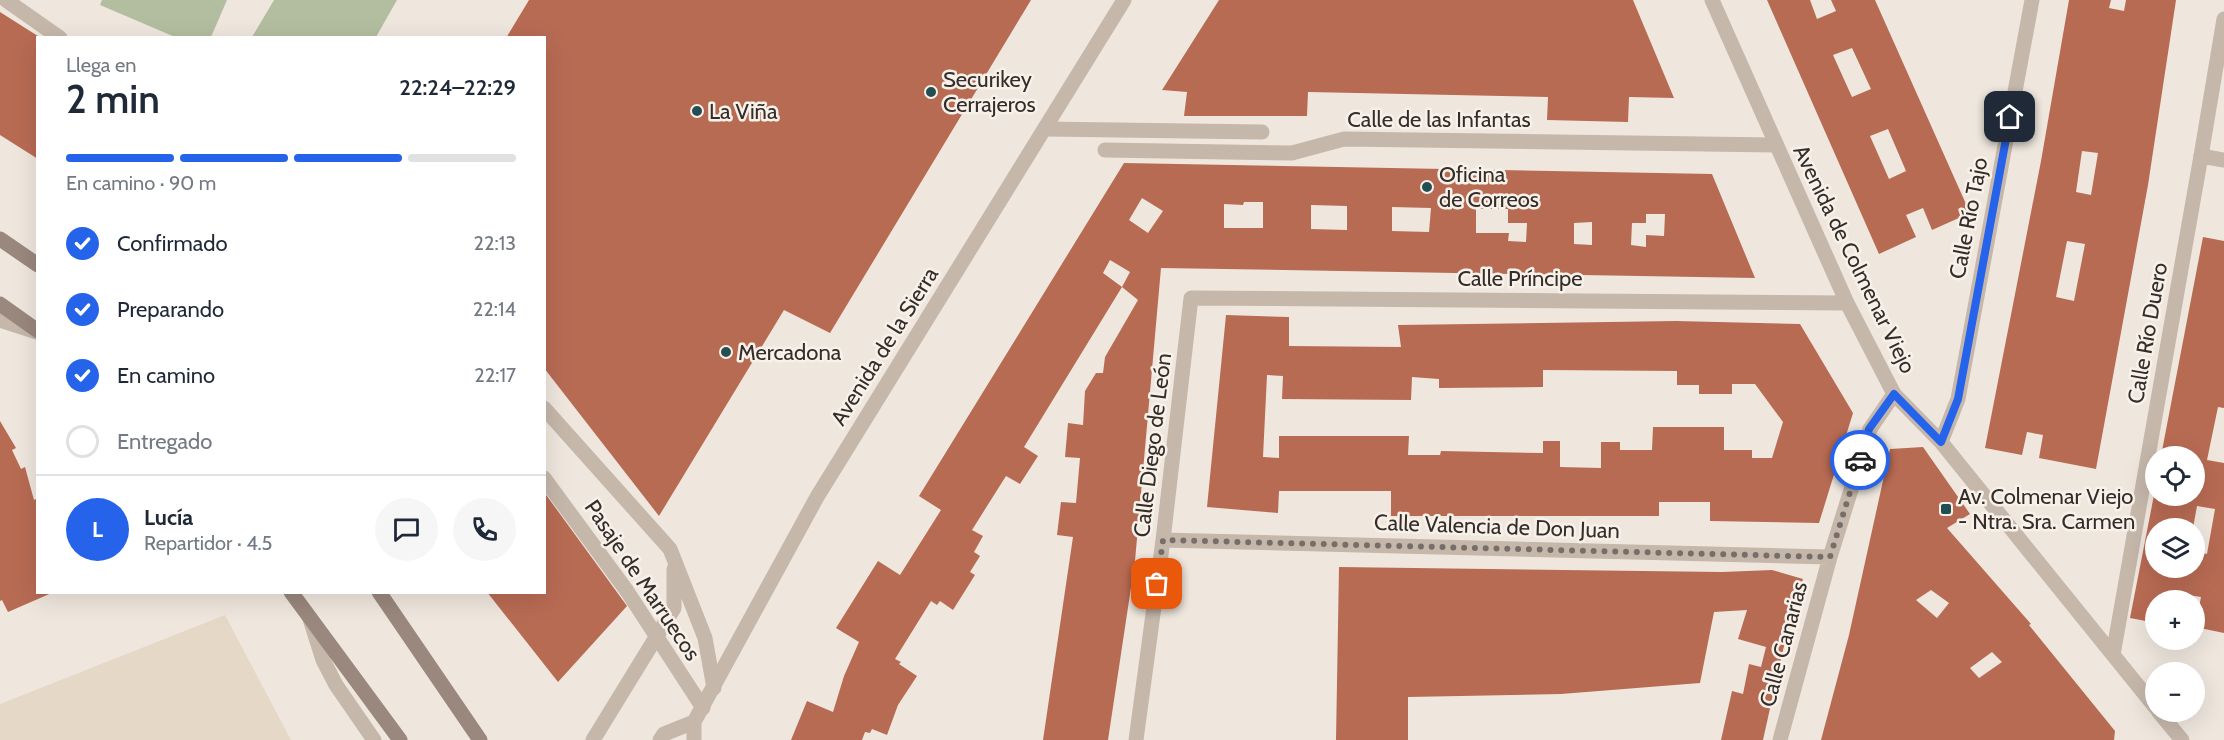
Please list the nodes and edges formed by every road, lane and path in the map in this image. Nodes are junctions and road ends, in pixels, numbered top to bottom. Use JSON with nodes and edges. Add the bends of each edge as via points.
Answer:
{"nodes":[{"id":1,"x":6,"y":0,"type":"edge"},
{"id":2,"x":1124,"y":0,"type":"edge"},
{"id":3,"x":1712,"y":0,"type":"edge"},
{"id":4,"x":2032,"y":0,"type":"edge"},
{"id":5,"x":2224,"y":19,"type":"edge"},
{"id":6,"x":57,"y":36,"type":"edge"},
{"id":7,"x":1044,"y":129,"type":"junction"},
{"id":8,"x":1262,"y":132,"type":"dead end"},
{"id":9,"x":1775,"y":145,"type":"junction"},
{"id":10,"x":1105,"y":150,"type":"dead end"},
{"id":11,"x":2201,"y":156,"type":"junction"},
{"id":12,"x":2224,"y":160,"type":"edge"},
{"id":13,"x":0,"y":239,"type":"edge"},
{"id":14,"x":36,"y":264,"type":"edge"},
{"id":15,"x":1191,"y":298,"type":"joint"},
{"id":16,"x":1847,"y":303,"type":"junction"},
{"id":17,"x":0,"y":304,"type":"edge"},
{"id":18,"x":0,"y":321,"type":"edge"},
{"id":19,"x":36,"y":331,"type":"edge"},
{"id":20,"x":36,"y":331,"type":"edge"},
{"id":21,"x":1894,"y":394,"type":"junction"},
{"id":22,"x":546,"y":410,"type":"edge"},
{"id":23,"x":1941,"y":442,"type":"junction"},
{"id":24,"x":546,"y":481,"type":"edge"},
{"id":25,"x":1163,"y":540,"type":"junction"},
{"id":26,"x":672,"y":554,"type":"junction"},
{"id":27,"x":1830,"y":557,"type":"junction"},
{"id":28,"x":293,"y":594,"type":"edge"},
{"id":29,"x":380,"y":594,"type":"edge"},
{"id":30,"x":307,"y":612,"type":"junction"},
{"id":31,"x":657,"y":637,"type":"junction"},
{"id":32,"x":2114,"y":655,"type":"junction"},
{"id":33,"x":714,"y":688,"type":"junction"},
{"id":34,"x":2145,"y":695,"type":"edge"},
{"id":35,"x":703,"y":708,"type":"junction"},
{"id":36,"x":694,"y":722,"type":"junction"},
{"id":37,"x":2167,"y":722,"type":"edge"},
{"id":38,"x":374,"y":740,"type":"edge"},
{"id":39,"x":400,"y":740,"type":"edge"},
{"id":40,"x":480,"y":740,"type":"edge"},
{"id":41,"x":593,"y":740,"type":"edge"},
{"id":42,"x":660,"y":740,"type":"edge"},
{"id":43,"x":694,"y":740,"type":"edge"},
{"id":44,"x":1136,"y":740,"type":"edge"},
{"id":45,"x":1780,"y":740,"type":"edge"},
{"id":46,"x":2182,"y":740,"type":"edge"}],
"edges":[{"from":1,"to":6,"type":"street"},
{"from":2,"to":7,"type":"street","name":"Avenida de la Sierra"},
{"from":3,"to":9,"type":"street","name":"Avenida de Colmenar Viejo"},
{"from":4,"to":23,"type":"street","name":"Calle Río Tajo","via":[[1958,399]]},
{"from":5,"to":11,"type":"street","name":"Calle Río Duero"},
{"from":7,"to":8,"type":"street"},
{"from":7,"to":33,"type":"street","name":"Avenida de la Sierra","via":[[818,497]]},
{"from":9,"to":10,"type":"street","name":"Calle de las Infantas","via":[[1344,139],[1292,153]]},
{"from":9,"to":16,"type":"street","name":"Avenida de Colmenar Viejo"},
{"from":11,"to":12,"type":"street"},
{"from":11,"to":32,"type":"street","name":"Calle Río Duero"},
{"from":13,"to":14,"type":"main road"},
{"from":15,"to":16,"type":"street","name":"Calle Príncipe"},
{"from":15,"to":25,"type":"street","name":"Calle Diego de León"},
{"from":16,"to":21,"type":"street","name":"Avenida de Colmenar Viejo"},
{"from":17,"to":19,"type":"main road"},
{"from":18,"to":20,"type":"street"},
{"from":21,"to":23,"type":"street","name":"Avenida de Colmenar Viejo"},
{"from":21,"to":27,"type":"street","name":"Calle Canarias","via":[[1869,429]]},
{"from":22,"to":26,"type":"street"},
{"from":23,"to":32,"type":"street","name":"Avenida de Colmenar Viejo"},
{"from":24,"to":31,"type":"street","name":"Pasaje de Marruecos"},
{"from":25,"to":27,"type":"street","name":"Calle Valencia de Don Juan"},
{"from":25,"to":44,"type":"street","name":"Calle Diego de León"},
{"from":26,"to":31,"type":"street","via":[[674,608]]},
{"from":26,"to":33,"type":"street","via":[[705,638]]},
{"from":27,"to":45,"type":"street","name":"Calle Canarias"},
{"from":28,"to":30,"type":"main road"},
{"from":29,"to":40,"type":"main road"},
{"from":30,"to":38,"type":"street","via":[[336,686]]},
{"from":30,"to":39,"type":"main road"},
{"from":31,"to":35,"type":"street","name":"Pasaje de Marruecos"},
{"from":31,"to":41,"type":"street"},
{"from":32,"to":34,"type":"street","name":"Avenida de Colmenar Viejo"},
{"from":33,"to":35,"type":"street","name":"Avenida de la Sierra"},
{"from":35,"to":36,"type":"street","name":"Avenida de la Sierra"},
{"from":36,"to":42,"type":"street","via":[[664,734]]},
{"from":36,"to":43,"type":"street"},
{"from":37,"to":46,"type":"street","name":"Avenida de Colmenar Viejo"}]}
